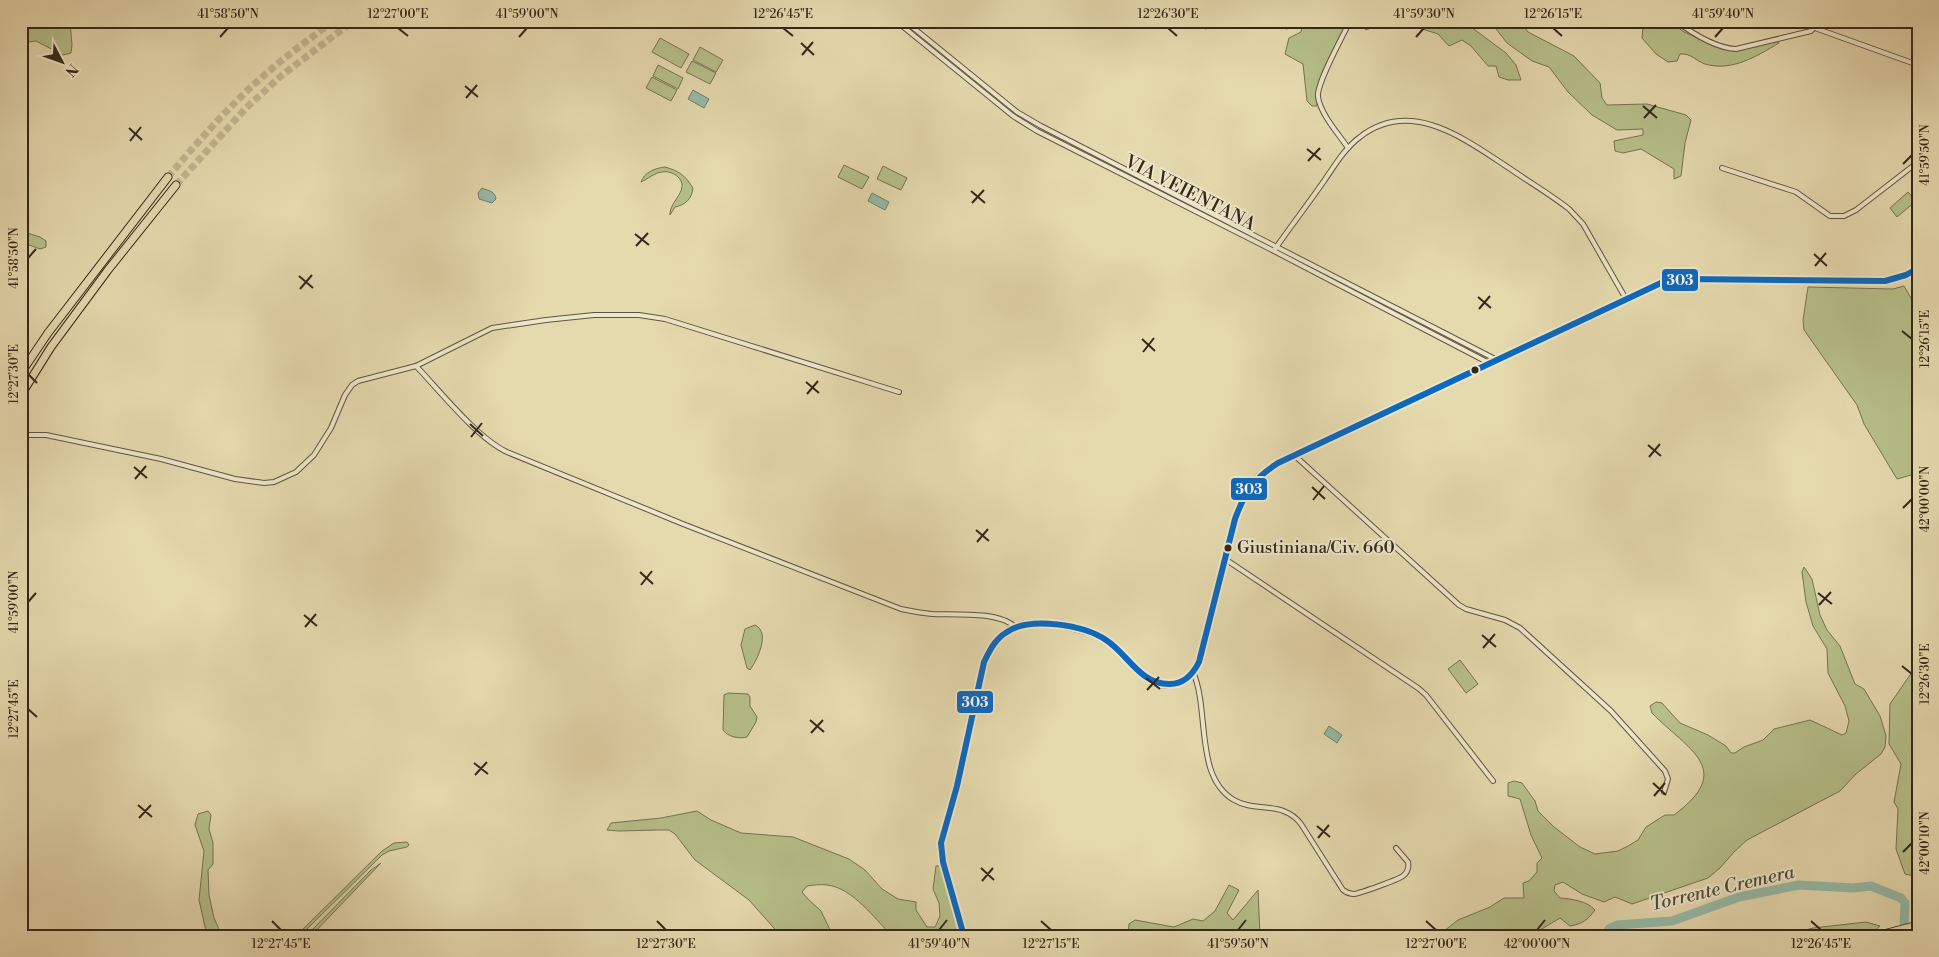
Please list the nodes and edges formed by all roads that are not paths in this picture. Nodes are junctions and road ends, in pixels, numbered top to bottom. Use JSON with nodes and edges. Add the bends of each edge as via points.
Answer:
{"nodes":[{"id":1,"x":896,"y":21,"type":"edge"},
{"id":2,"x":905,"y":21,"type":"edge"},
{"id":3,"x":1350,"y":21,"type":"edge"},
{"id":4,"x":1676,"y":21,"type":"edge"},
{"id":5,"x":1820,"y":21,"type":"edge"},
{"id":6,"x":1815,"y":28,"type":"junction"},
{"id":7,"x":1918,"y":65,"type":"edge"},
{"id":8,"x":1067,"y":140,"type":"junction"},
{"id":9,"x":1065,"y":145,"type":"junction"},
{"id":10,"x":1348,"y":148,"type":"junction"},
{"id":11,"x":1918,"y":162,"type":"edge"},
{"id":12,"x":1722,"y":168,"type":"dead end"},
{"id":13,"x":168,"y":177,"type":"tunnel mouth"},
{"id":14,"x":176,"y":185,"type":"tunnel mouth"},
{"id":15,"x":1275,"y":249,"type":"junction"},
{"id":16,"x":1918,"y":268,"type":"edge"},
{"id":17,"x":1626,"y":299,"type":"junction"},
{"id":18,"x":1497,"y":360,"type":"junction"},
{"id":19,"x":1489,"y":363,"type":"junction"},
{"id":20,"x":416,"y":366,"type":"junction"},
{"id":21,"x":21,"y":373,"type":"edge"},
{"id":22,"x":899,"y":392,"type":"dead end"},
{"id":23,"x":21,"y":395,"type":"edge"},
{"id":24,"x":21,"y":435,"type":"edge"},
{"id":25,"x":1294,"y":455,"type":"junction"},
{"id":26,"x":1225,"y":559,"type":"junction"},
{"id":27,"x":1015,"y":626,"type":"junction"},
{"id":28,"x":1193,"y":672,"type":"junction"},
{"id":29,"x":1493,"y":781,"type":"dead end"},
{"id":30,"x":1664,"y":792,"type":"dead end"},
{"id":31,"x":1396,"y":848,"type":"dead end"},
{"id":32,"x":1918,"y":925,"type":"edge"},
{"id":33,"x":1918,"y":933,"type":"edge"},
{"id":34,"x":964,"y":936,"type":"edge"},
{"id":35,"x":1876,"y":936,"type":"edge"},
{"id":36,"x":1908,"y":936,"type":"edge"}],
"edges":[{"from":1,"to":9,"type":"street","name":"VIA VEIENTANA","via":[[1013,116]]},
{"from":2,"to":8,"type":"street","name":"VIA VEIENTANA","via":[[1017,112]]},
{"from":3,"to":10,"type":"street","via":[[1318,95],[1320,104]]},
{"from":4,"to":6,"type":"street","via":[[1707,39],[1732,48],[1748,47]]},
{"from":5,"to":6,"type":"street"},
{"from":6,"to":7,"type":"street"},
{"from":8,"to":9,"type":"street"},
{"from":8,"to":15,"type":"street","name":"VIA VEIENTANA"},
{"from":9,"to":15,"type":"street","name":"VIA VEIENTANA"},
{"from":10,"to":15,"type":"street"},
{"from":10,"to":17,"type":"street","via":[[1371,130],[1397,122],[1430,124],[1458,136],[1573,213],[1588,232]]},
{"from":11,"to":12,"type":"street","via":[[1856,210],[1839,217],[1826,214],[1796,192]]},
{"from":13,"to":21,"type":"highway"},
{"from":14,"to":23,"type":"highway","via":[[50,347]]},
{"from":15,"to":18,"type":"street","name":"VIA VEIENTANA"},
{"from":15,"to":19,"type":"street","name":"VIA VEIENTANA"},
{"from":16,"to":17,"type":"street","via":[[1885,281],[1680,279],[1658,284]]},
{"from":17,"to":18,"type":"street"},
{"from":18,"to":19,"type":"street"},
{"from":19,"to":25,"type":"street"},
{"from":20,"to":22,"type":"street","via":[[490,328],[578,316],[639,315],[679,324]]},
{"from":20,"to":24,"type":"street","via":[[352,385],[314,455],[296,472],[274,482],[235,479],[161,459],[46,435]]},
{"from":20,"to":27,"type":"street","via":[[467,419],[507,452],[901,609],[995,618]]},
{"from":25,"to":26,"type":"street","via":[[1264,472],[1249,486]]},
{"from":25,"to":30,"type":"street","via":[[1459,605],[1505,620],[1525,633],[1611,711],[1665,770],[1668,779]]},
{"from":26,"to":28,"type":"street","via":[[1202,653]]},
{"from":26,"to":29,"type":"street","via":[[1418,688]]},
{"from":27,"to":28,"type":"street","via":[[1042,623],[1096,634],[1156,683],[1177,683]]},
{"from":27,"to":34,"type":"street","via":[[995,642],[986,659],[957,786],[942,835],[943,862]]},
{"from":28,"to":31,"type":"street","via":[[1199,689],[1210,770],[1231,798],[1243,804],[1292,814],[1348,894],[1403,876],[1408,862]]},
{"from":32,"to":35,"type":"highway"},
{"from":33,"to":36,"type":"highway"}]}
